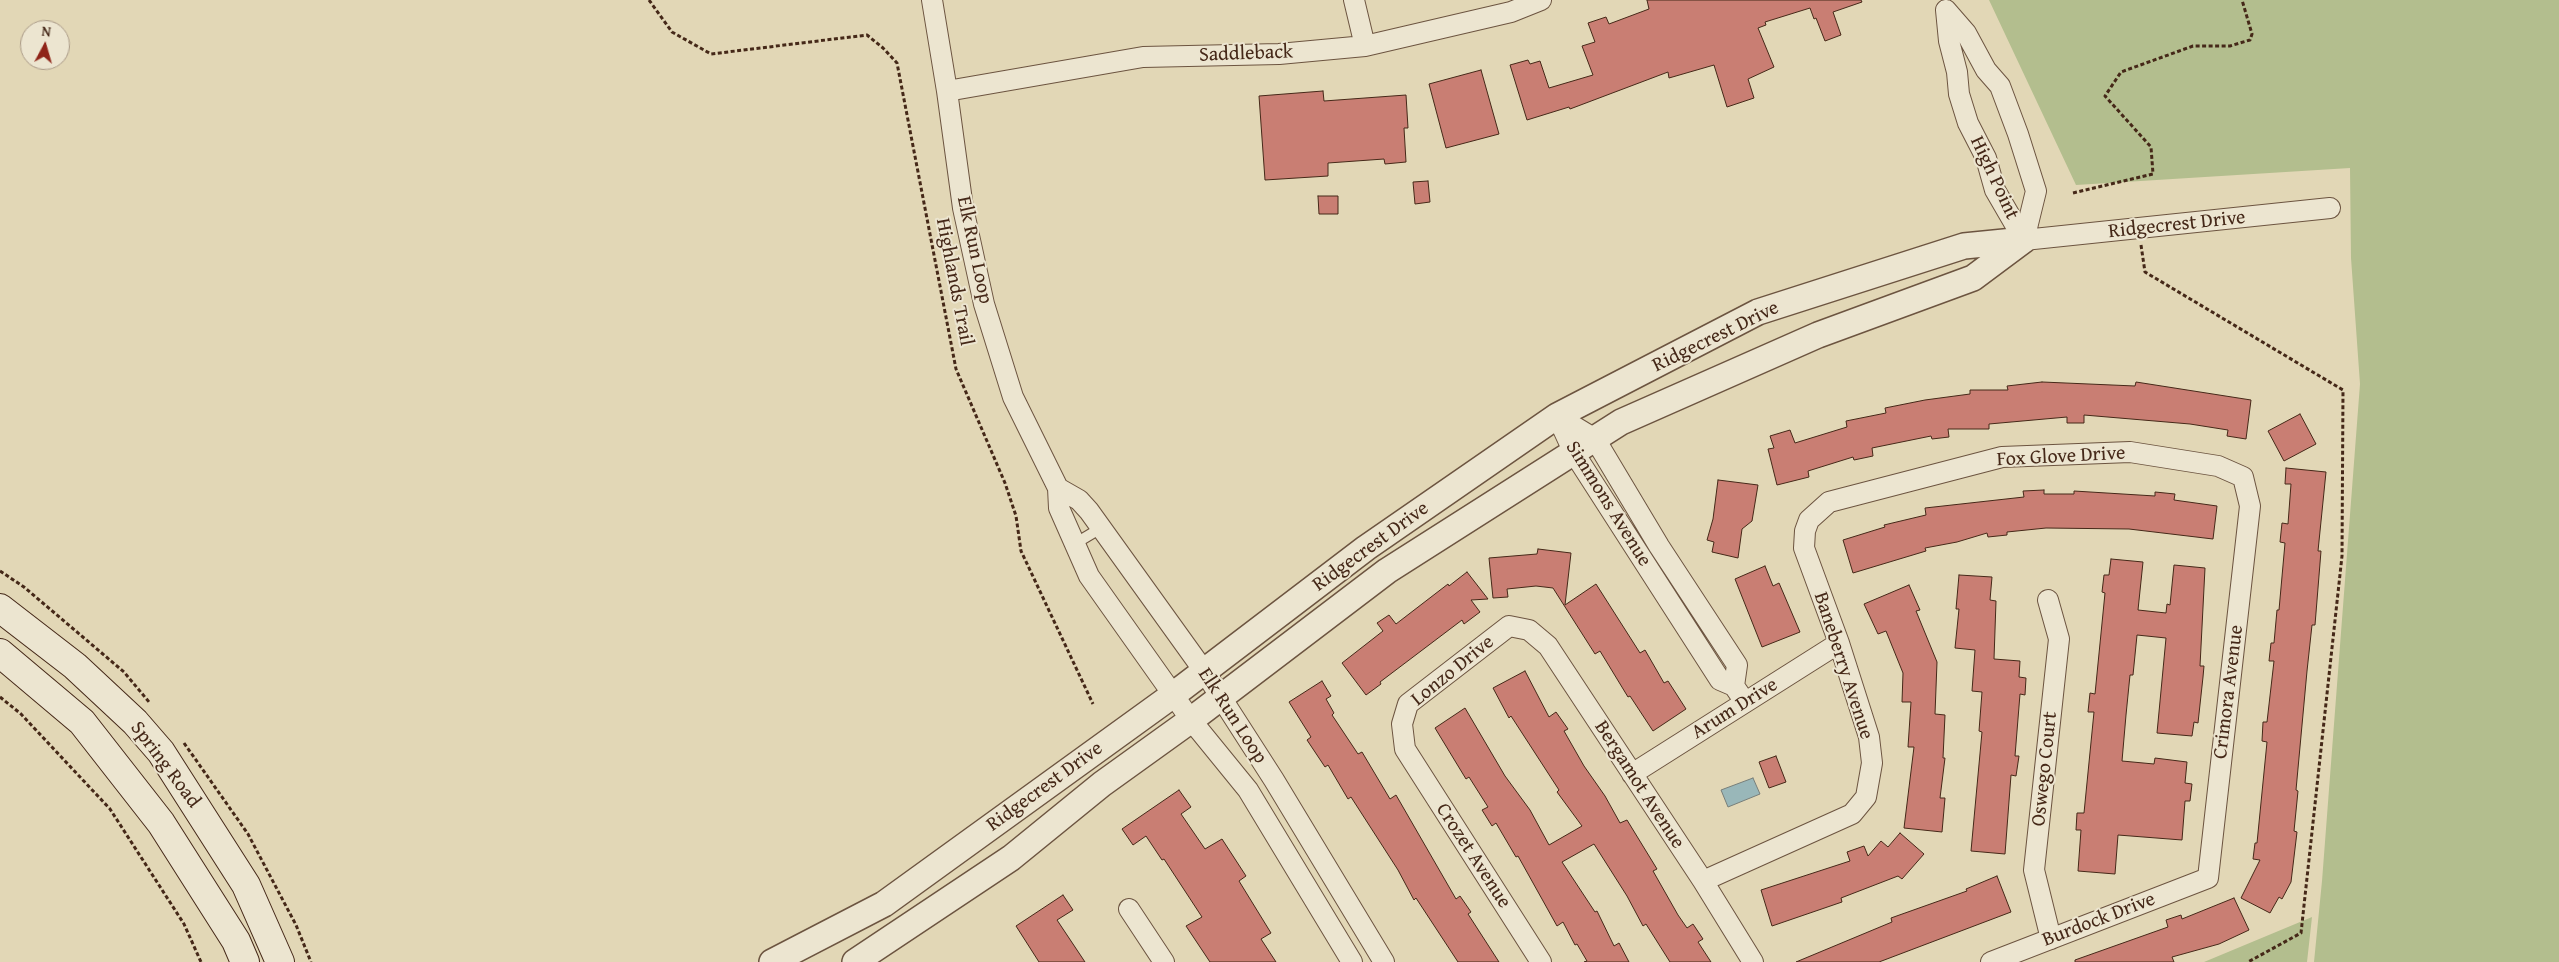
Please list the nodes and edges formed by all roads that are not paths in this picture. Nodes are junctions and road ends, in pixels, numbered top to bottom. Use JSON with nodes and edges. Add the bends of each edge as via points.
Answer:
{"nodes":[{"id":1,"x":932,"y":0,"type":"edge"},
{"id":2,"x":1354,"y":0,"type":"edge"},
{"id":3,"x":1541,"y":0,"type":"edge"},
{"id":4,"x":1944,"y":5,"type":"edge"},
{"id":5,"x":1364,"y":46,"type":"junction"},
{"id":6,"x":1986,"y":70,"type":"junction"},
{"id":7,"x":1958,"y":83,"type":"junction"},
{"id":8,"x":948,"y":90,"type":"junction"},
{"id":9,"x":2330,"y":208,"type":"dead end"},
{"id":10,"x":2024,"y":240,"type":"junction"},
{"id":11,"x":1558,"y":416,"type":"junction"},
{"id":12,"x":1595,"y":439,"type":"junction"},
{"id":13,"x":1574,"y":453,"type":"junction"},
{"id":14,"x":1058,"y":488,"type":"junction"},
{"id":15,"x":2250,"y":506,"type":"joint"},
{"id":16,"x":1101,"y":528,"type":"junction"},
{"id":17,"x":1805,"y":531,"type":"joint"},
{"id":18,"x":1076,"y":543,"type":"junction"},
{"id":19,"x":2048,"y":600,"type":"dead end"},
{"id":20,"x":0,"y":608,"type":"edge"},
{"id":21,"x":1509,"y":626,"type":"joint"},
{"id":22,"x":1839,"y":643,"type":"junction"},
{"id":23,"x":0,"y":653,"type":"edge"},
{"id":24,"x":1204,"y":671,"type":"junction"},
{"id":25,"x":1734,"y":686,"type":"junction"},
{"id":26,"x":1173,"y":694,"type":"junction"},
{"id":27,"x":1221,"y":697,"type":"junction"},
{"id":28,"x":1745,"y":702,"type":"junction"},
{"id":29,"x":1191,"y":720,"type":"junction"},
{"id":30,"x":1405,"y":749,"type":"joint"},
{"id":31,"x":1632,"y":774,"type":"junction"},
{"id":32,"x":2208,"y":878,"type":"joint"},
{"id":33,"x":1703,"y":881,"type":"junction"},
{"id":34,"x":1129,"y":909,"type":"dead end"},
{"id":35,"x":2051,"y":939,"type":"junction"},
{"id":36,"x":245,"y":962,"type":"edge"},
{"id":37,"x":280,"y":962,"type":"edge"},
{"id":38,"x":772,"y":962,"type":"edge"},
{"id":39,"x":855,"y":962,"type":"edge"},
{"id":40,"x":1164,"y":962,"type":"edge"},
{"id":41,"x":1352,"y":962,"type":"edge"},
{"id":42,"x":1384,"y":962,"type":"edge"},
{"id":43,"x":1541,"y":962,"type":"edge"},
{"id":44,"x":1753,"y":962,"type":"edge"},
{"id":45,"x":1991,"y":962,"type":"edge"}],
"edges":[{"from":1,"to":8,"type":"street","name":"Elk Run Loop"},
{"from":2,"to":5,"type":"street"},
{"from":3,"to":5,"type":"street","name":"Saddleback","via":[[1512,12]]},
{"from":4,"to":6,"type":"street","name":"High Point","via":[[1966,33]]},
{"from":4,"to":7,"type":"street","name":"High Point"},
{"from":5,"to":8,"type":"street","name":"Saddleback","via":[[1279,54],[1143,57]]},
{"from":6,"to":7,"type":"street","via":[[1961,75]]},
{"from":6,"to":10,"type":"street","name":"High Point","via":[[2000,86],[2036,191]]},
{"from":7,"to":10,"type":"street","name":"High Point","via":[[1958,94],[1996,190]]},
{"from":8,"to":14,"type":"street","name":"Elk Run Loop","via":[[962,208],[984,304],[1013,397]]},
{"from":9,"to":10,"type":"street","name":"Ridgecrest Drive"},
{"from":10,"to":11,"type":"street","name":"Ridgecrest Drive","via":[[1964,246],[1758,312]]},
{"from":10,"to":12,"type":"street","name":"Ridgecrest Drive","via":[[1973,278],[1818,335],[1622,422]]},
{"from":11,"to":12,"type":"street","name":"Simmons Avenue"},
{"from":11,"to":13,"type":"street","name":"Simmons Avenue"},
{"from":11,"to":24,"type":"street","name":"Ridgecrest Drive","via":[[1366,548]]},
{"from":12,"to":13,"type":"street","name":"Ridgecrest Drive"},
{"from":12,"to":25,"type":"street","name":"Simmons Avenue","via":[[1659,546],[1737,665]]},
{"from":13,"to":25,"type":"street","name":"Simmons Avenue","via":[[1720,680]]},
{"from":13,"to":27,"type":"street","name":"Ridgecrest Drive","via":[[1387,571]]},
{"from":14,"to":16,"type":"street","name":"Elk Run Loop","via":[[1078,500]]},
{"from":14,"to":18,"type":"street","name":"Elk Run Loop","via":[[1059,508]]},
{"from":15,"to":17,"type":"street","name":"Fox Glove Drive","via":[[2243,477],[2218,466],[2130,452],[2002,457],[1830,502],[1810,520]]},
{"from":15,"to":32,"type":"street","name":"Crimora Avenue"},
{"from":16,"to":18,"type":"lane"},
{"from":16,"to":24,"type":"street","name":"Elk Run Loop"},
{"from":17,"to":22,"type":"street","name":"Baneberry Avenue","via":[[1807,559]]},
{"from":18,"to":26,"type":"street","name":"Elk Run Loop","via":[[1089,576]]},
{"from":19,"to":35,"type":"street","name":"Oswego Court","via":[[2059,639],[2034,870]]},
{"from":20,"to":37,"type":"main road","name":"Spring Road","via":[[87,676],[161,752],[246,885]]},
{"from":21,"to":30,"type":"street","name":"Lonzo Drive","via":[[1408,704],[1402,724]]},
{"from":21,"to":31,"type":"street","name":"Bergamot Avenue","via":[[1529,630],[1548,646]]},
{"from":22,"to":28,"type":"street","name":"Arum Drive"},
{"from":22,"to":33,"type":"street","name":"Baneberry Avenue","via":[[1869,737],[1872,763],[1866,797],[1852,814]]},
{"from":23,"to":36,"type":"main road","name":"Spring Road","via":[[82,722],[162,822],[236,941]]},
{"from":24,"to":26,"type":"street","name":"Ridgecrest Drive"},
{"from":24,"to":27,"type":"street","name":"Elk Run Loop"},
{"from":25,"to":28,"type":"street","name":"Simmons Avenue"},
{"from":26,"to":29,"type":"street","name":"Elk Run Loop"},
{"from":26,"to":38,"type":"street","name":"Ridgecrest Drive","via":[[884,904]]},
{"from":27,"to":29,"type":"street","name":"Ridgecrest Drive"},
{"from":27,"to":42,"type":"street","name":"Elk Run Loop"},
{"from":28,"to":31,"type":"street","name":"Arum Drive"},
{"from":29,"to":39,"type":"street","name":"Ridgecrest Drive","via":[[1102,784],[1011,858]]},
{"from":29,"to":41,"type":"street","name":"Elk Run Loop","via":[[1248,790]]},
{"from":30,"to":43,"type":"street","name":"Crozet Avenue"},
{"from":31,"to":33,"type":"street","name":"Bergamot Avenue"},
{"from":32,"to":35,"type":"street","name":"Burdock Drive"},
{"from":33,"to":44,"type":"street","name":"Bergamot Avenue"},
{"from":34,"to":40,"type":"street"},
{"from":35,"to":45,"type":"street","name":"Burdock Drive"}]}
